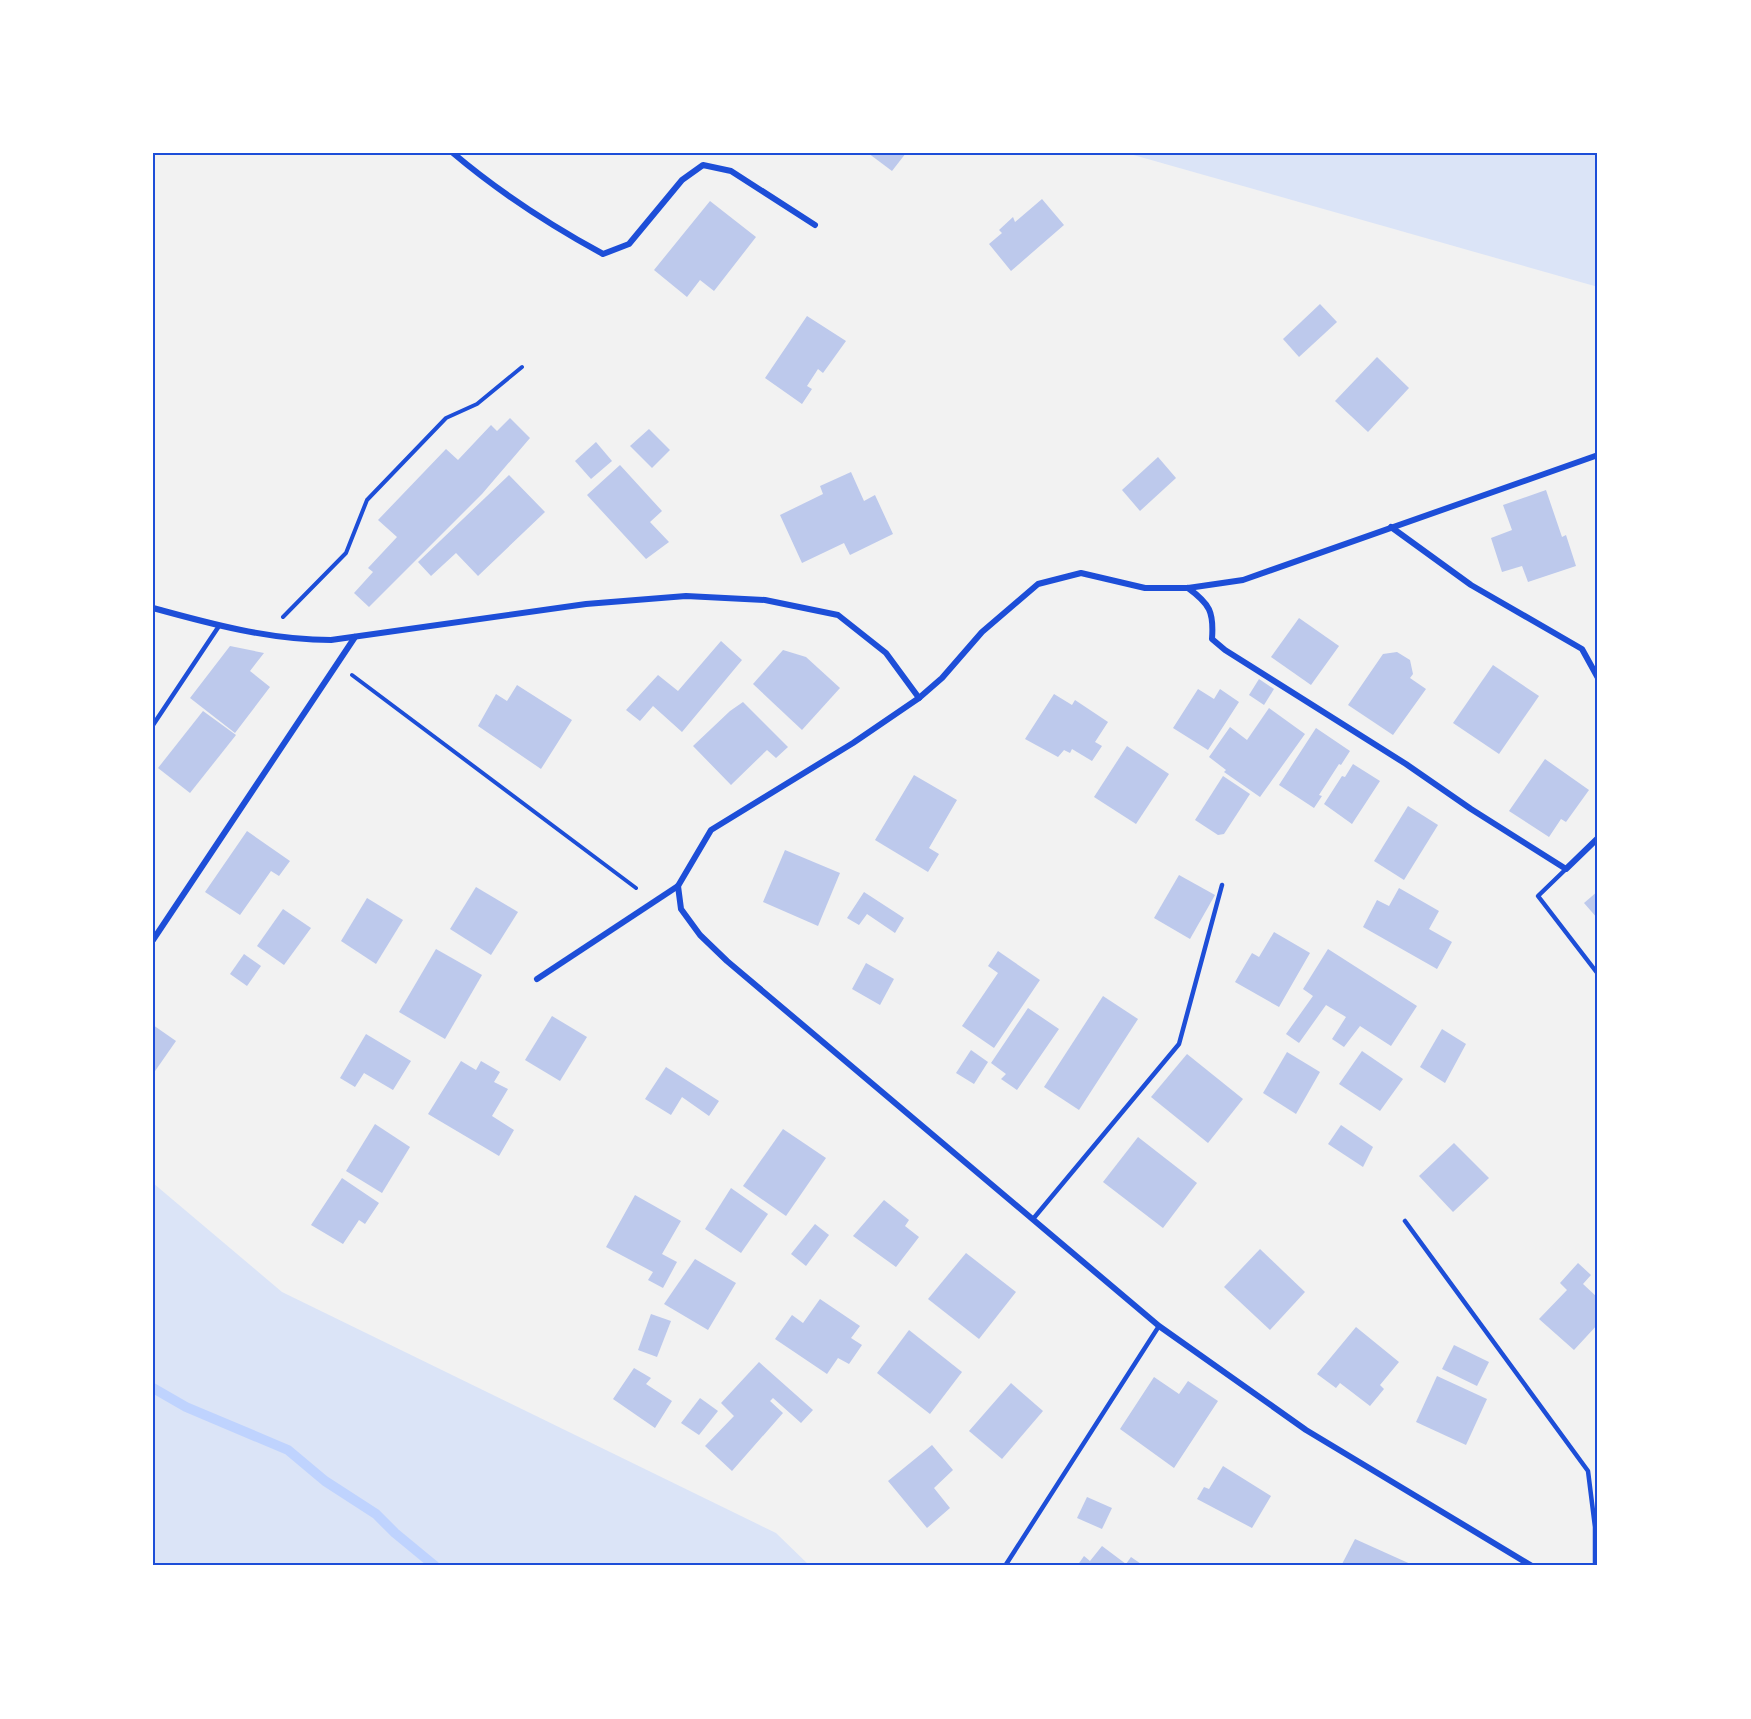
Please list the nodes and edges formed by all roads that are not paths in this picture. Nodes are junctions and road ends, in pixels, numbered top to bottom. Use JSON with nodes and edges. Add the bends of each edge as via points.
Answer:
{"nodes":[{"id":1,"x":453,"y":153,"type":"edge"},
{"id":2,"x":815,"y":225,"type":"dead end"},
{"id":3,"x":1598,"y":455,"type":"edge"},
{"id":4,"x":1391,"y":527,"type":"junction"},
{"id":5,"x":1188,"y":588,"type":"junction"},
{"id":6,"x":153,"y":608,"type":"edge"},
{"id":7,"x":219,"y":626,"type":"junction"},
{"id":8,"x":355,"y":637,"type":"junction"},
{"id":9,"x":1598,"y":678,"type":"edge"},
{"id":10,"x":919,"y":698,"type":"junction"},
{"id":11,"x":153,"y":725,"type":"edge"},
{"id":12,"x":1598,"y":838,"type":"edge"},
{"id":13,"x":1566,"y":869,"type":"junction"},
{"id":14,"x":1222,"y":885,"type":"dead end"},
{"id":15,"x":678,"y":886,"type":"junction"},
{"id":16,"x":153,"y":940,"type":"edge"},
{"id":17,"x":1598,"y":974,"type":"edge"},
{"id":18,"x":537,"y":979,"type":"dead end"},
{"id":19,"x":1033,"y":1218,"type":"junction"},
{"id":20,"x":1405,"y":1221,"type":"dead end"},
{"id":21,"x":1159,"y":1326,"type":"junction"},
{"id":22,"x":1005,"y":1566,"type":"edge"},
{"id":23,"x":1532,"y":1566,"type":"edge"},
{"id":24,"x":1593,"y":1566,"type":"edge"}],
"edges":[{"from":1,"to":2,"type":"street","via":[[485,180],[603,255],[629,244],[682,180],[704,165],[731,171]]},
{"from":3,"to":4,"type":"street"},
{"from":4,"to":5,"type":"street","via":[[1244,580]]},
{"from":4,"to":9,"type":"street","via":[[1471,585],[1582,649]]},
{"from":5,"to":10,"type":"street","via":[[1145,588],[1081,573],[1038,584],[982,632]]},
{"from":5,"to":13,"type":"street","via":[[1206,601],[1212,639],[1225,650]]},
{"from":6,"to":7,"type":"street"},
{"from":7,"to":8,"type":"street","via":[[302,640]]},
{"from":7,"to":11,"type":"lane"},
{"from":8,"to":10,"type":"street","via":[[586,604],[686,596],[765,600],[838,615],[886,653]]},
{"from":8,"to":16,"type":"street"},
{"from":10,"to":15,"type":"street","via":[[711,830]]},
{"from":12,"to":13,"type":"street"},
{"from":13,"to":17,"type":"lane","via":[[1538,896]]},
{"from":14,"to":19,"type":"lane","via":[[1179,1044]]},
{"from":15,"to":18,"type":"street"},
{"from":15,"to":19,"type":"street","via":[[681,909],[727,961]]},
{"from":19,"to":21,"type":"street"},
{"from":20,"to":24,"type":"lane","via":[[1588,1471],[1595,1527]]},
{"from":21,"to":22,"type":"lane"},
{"from":21,"to":23,"type":"street","via":[[1306,1430]]}]}
